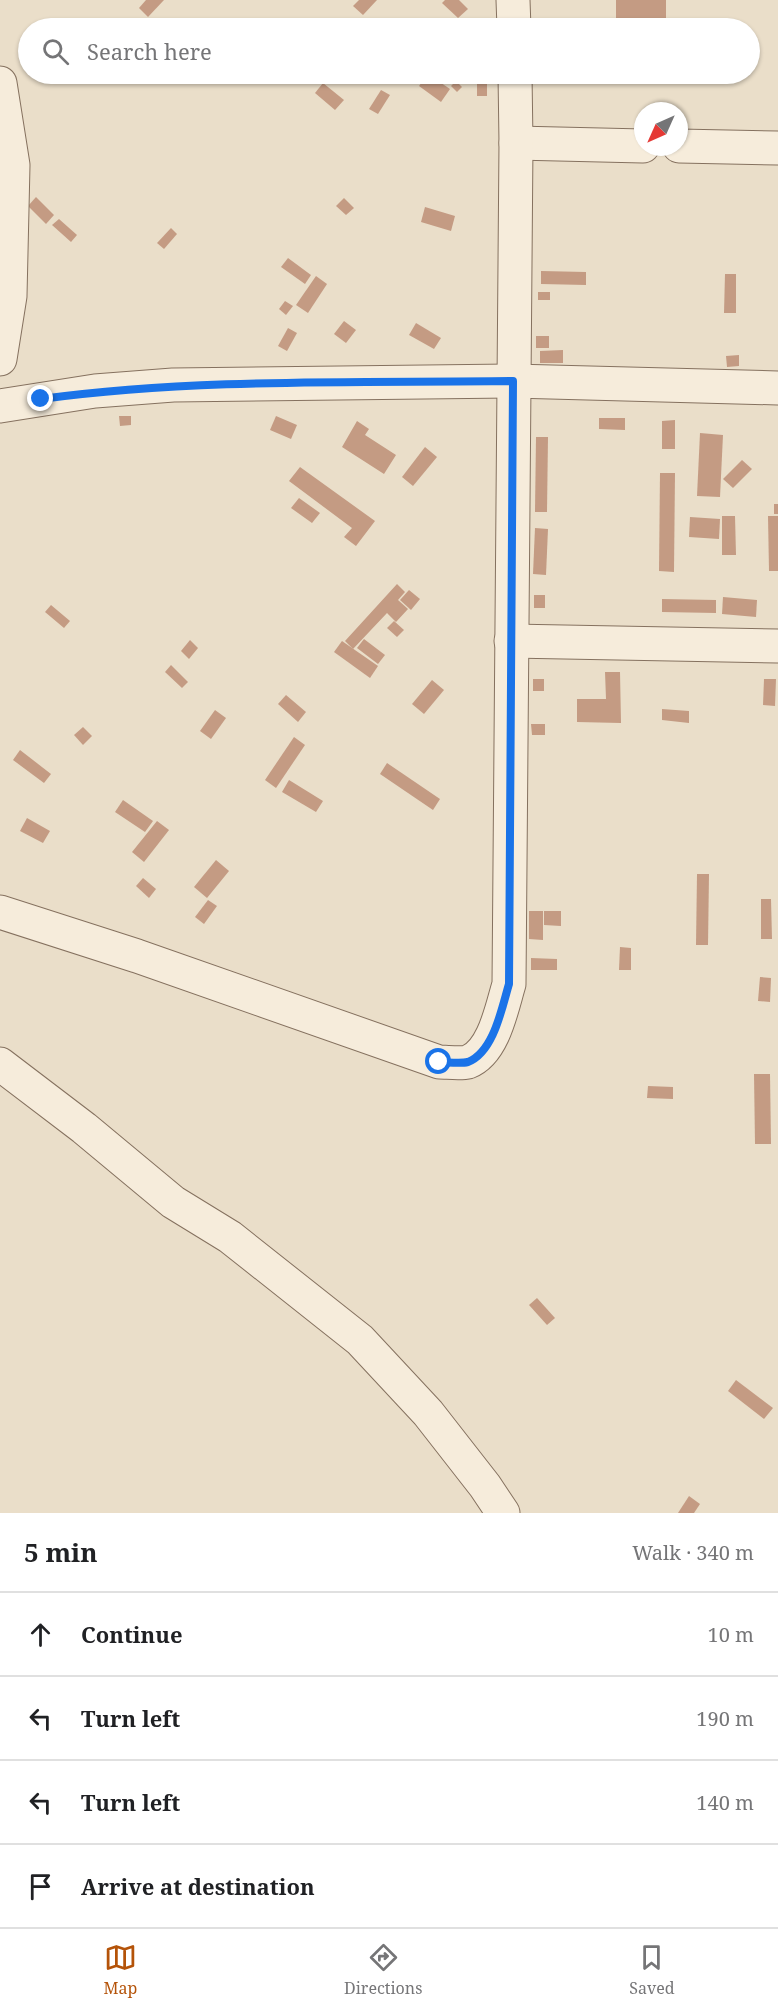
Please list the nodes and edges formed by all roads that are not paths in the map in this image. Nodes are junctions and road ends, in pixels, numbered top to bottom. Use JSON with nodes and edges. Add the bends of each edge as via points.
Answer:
{"nodes":[{"id":1,"x":513,"y":0,"type":"edge"},
{"id":2,"x":514,"y":18,"type":"edge"},
{"id":3,"x":0,"y":83,"type":"edge"},
{"id":4,"x":515,"y":84,"type":"edge"},
{"id":5,"x":516,"y":143,"type":"junction"},
{"id":6,"x":634,"y":146,"type":"edge"},
{"id":7,"x":688,"y":146,"type":"edge"},
{"id":8,"x":778,"y":148,"type":"edge"},
{"id":9,"x":0,"y":359,"type":"edge"},
{"id":10,"x":513,"y":381,"type":"junction"},
{"id":11,"x":778,"y":388,"type":"edge"},
{"id":12,"x":0,"y":406,"type":"edge"},
{"id":13,"x":511,"y":641,"type":"junction"},
{"id":14,"x":778,"y":646,"type":"edge"},
{"id":15,"x":0,"y":912,"type":"edge"},
{"id":16,"x":0,"y":1064,"type":"edge"},
{"id":17,"x":503,"y":1513,"type":"edge"}],
"edges":[{"from":1,"to":2,"type":"street"},
{"from":3,"to":9,"type":"street","via":[[13,165],[10,296]]},
{"from":4,"to":5,"type":"street"},
{"from":5,"to":6,"type":"street"},
{"from":5,"to":10,"type":"street"},
{"from":7,"to":8,"type":"street"},
{"from":10,"to":11,"type":"street"},
{"from":10,"to":12,"type":"street","via":[[173,385],[95,391]]},
{"from":10,"to":13,"type":"street"},
{"from":13,"to":14,"type":"street"},
{"from":13,"to":15,"type":"street","via":[[509,984],[497,1025],[484,1050],[467,1062],[439,1062]]},
{"from":16,"to":17,"type":"street","via":[[173,1202],[230,1237],[360,1340],[428,1413]]}]}
